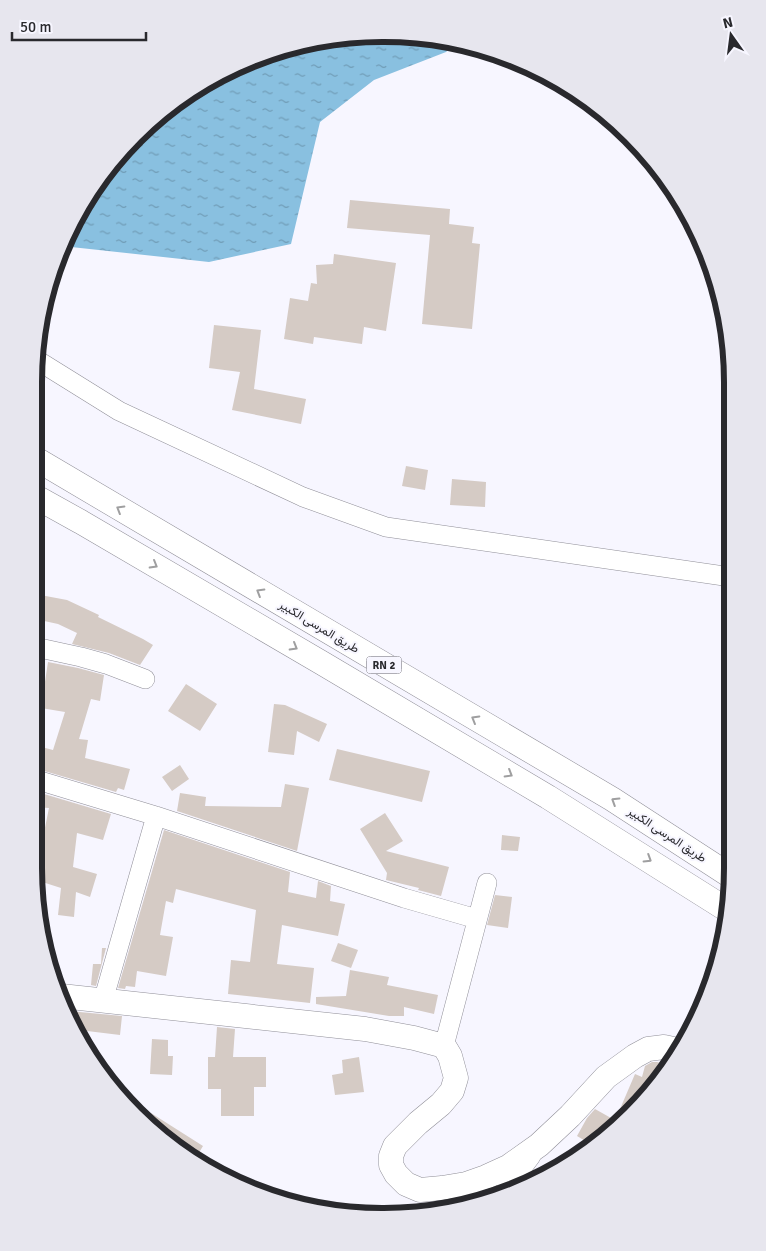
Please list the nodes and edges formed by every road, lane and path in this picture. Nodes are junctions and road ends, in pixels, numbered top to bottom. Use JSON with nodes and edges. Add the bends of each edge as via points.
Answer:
{"nodes":[{"id":1,"x":43,"y":364,"type":"edge"},
{"id":2,"x":42,"y":463,"type":"edge"},
{"id":3,"x":42,"y":500,"type":"edge"},
{"id":4,"x":724,"y":576,"type":"edge"},
{"id":5,"x":42,"y":649,"type":"edge"},
{"id":6,"x":144,"y":679,"type":"dead end"},
{"id":7,"x":42,"y":780,"type":"edge"},
{"id":8,"x":156,"y":816,"type":"junction"},
{"id":9,"x":724,"y":871,"type":"edge"},
{"id":10,"x":487,"y":883,"type":"dead end"},
{"id":11,"x":722,"y":906,"type":"edge"},
{"id":12,"x":477,"y":919,"type":"junction"},
{"id":13,"x":68,"y":997,"type":"edge"},
{"id":14,"x":103,"y":1001,"type":"junction"},
{"id":15,"x":444,"y":1046,"type":"junction"},
{"id":16,"x":671,"y":1049,"type":"edge"},
{"id":17,"x":539,"y":1145,"type":"junction"},
{"id":18,"x":510,"y":1184,"type":"edge"}],
"edges":[{"from":1,"to":4,"type":"street","via":[[119,410],[303,497],[386,527]]},
{"from":9,"to":2,"type":"main road","name":"طريق المرسى الكبير","number":"RN 2","one_way":true,"via":[[612,799]]},
{"from":3,"to":11,"type":"main road","number":"RN 2","one_way":true,"via":[[540,792]]},
{"from":5,"to":6,"type":"street","via":[[106,664]]},
{"from":7,"to":8,"type":"street"},
{"from":8,"to":12,"type":"street"},
{"from":8,"to":14,"type":"street"},
{"from":10,"to":12,"type":"street"},
{"from":12,"to":15,"type":"street"},
{"from":13,"to":14,"type":"main road"},
{"from":14,"to":15,"type":"main road","via":[[365,1029]]},
{"from":15,"to":17,"type":"main road","via":[[456,1078],[452,1091],[395,1146],[391,1165],[396,1174],[406,1184],[420,1190],[466,1184],[508,1167]]},
{"from":16,"to":17,"type":"main road","via":[[648,1049],[606,1077]]},
{"from":17,"to":18,"type":"street"}]}
